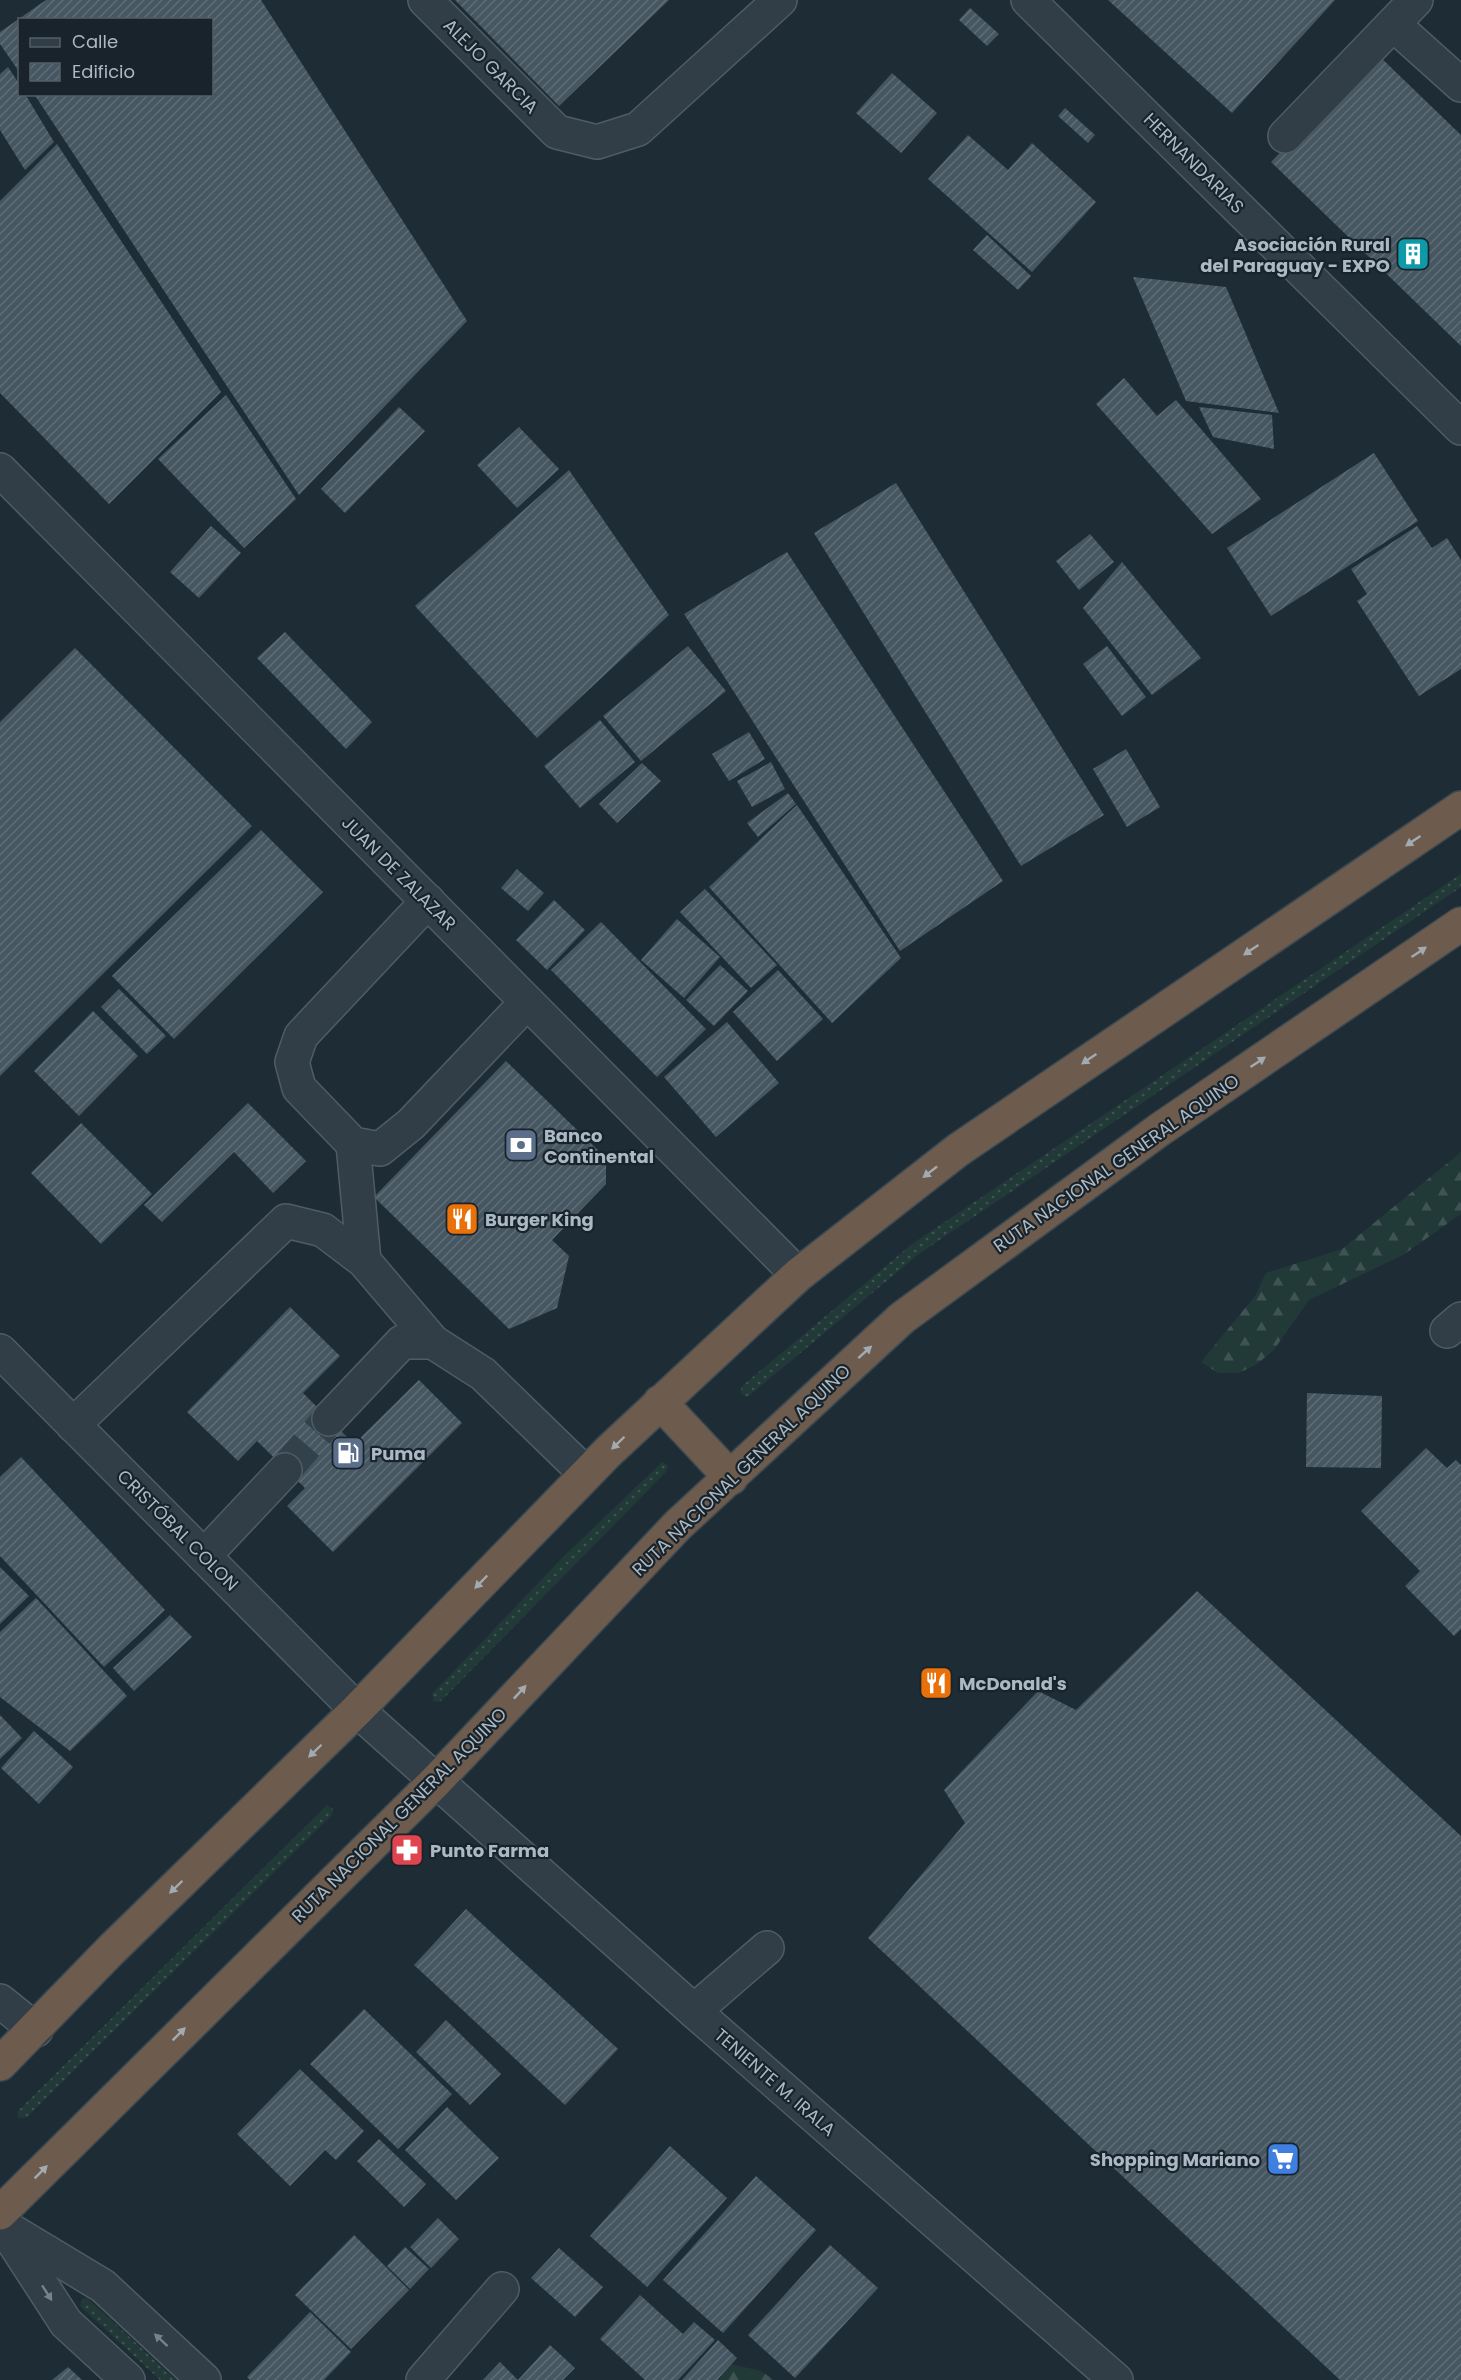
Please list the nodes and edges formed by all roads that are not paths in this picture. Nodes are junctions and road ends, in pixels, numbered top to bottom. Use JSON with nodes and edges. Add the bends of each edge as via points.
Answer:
{"nodes":[{"id":1,"x":425,"y":0,"type":"edge"},
{"id":2,"x":780,"y":0,"type":"edge"},
{"id":3,"x":1028,"y":0,"type":"edge"},
{"id":4,"x":1416,"y":0,"type":"edge"},
{"id":5,"x":1393,"y":24,"type":"junction"},
{"id":6,"x":1461,"y":85,"type":"edge"},
{"id":7,"x":1285,"y":136,"type":"dead end"},
{"id":8,"x":1461,"y":428,"type":"edge"},
{"id":9,"x":0,"y":470,"type":"edge"},
{"id":10,"x":1461,"y":808,"type":"edge"},
{"id":11,"x":428,"y":901,"type":"junction"},
{"id":12,"x":1461,"y":924,"type":"edge"},
{"id":13,"x":527,"y":1002,"type":"junction"},
{"id":14,"x":352,"y":1144,"type":"junction"},
{"id":15,"x":364,"y":1261,"type":"junction"},
{"id":16,"x":798,"y":1275,"type":"junction"},
{"id":17,"x":433,"y":1342,"type":"junction"},
{"id":18,"x":0,"y":1351,"type":"edge"},
{"id":19,"x":660,"y":1402,"type":"junction"},
{"id":20,"x":329,"y":1419,"type":"tunnel mouth"},
{"id":21,"x":74,"y":1425,"type":"junction"},
{"id":22,"x":285,"y":1470,"type":"tunnel mouth"},
{"id":23,"x":586,"y":1474,"type":"junction"},
{"id":24,"x":730,"y":1478,"type":"junction"},
{"id":25,"x":204,"y":1556,"type":"junction"},
{"id":26,"x":357,"y":1710,"type":"junction"},
{"id":27,"x":436,"y":1781,"type":"junction"},
{"id":28,"x":766,"y":1948,"type":"dead end"},
{"id":29,"x":0,"y":2001,"type":"edge"},
{"id":30,"x":694,"y":2012,"type":"junction"},
{"id":31,"x":36,"y":2030,"type":"junction"},
{"id":32,"x":0,"y":2064,"type":"edge"},
{"id":33,"x":2,"y":2222,"type":"edge"},
{"id":34,"x":502,"y":2289,"type":"dead end"},
{"id":35,"x":128,"y":2380,"type":"edge"},
{"id":36,"x":204,"y":2380,"type":"edge"},
{"id":37,"x":423,"y":2380,"type":"edge"},
{"id":38,"x":1116,"y":2380,"type":"edge"}],
"edges":[{"from":1,"to":2,"type":"street","name":"ALEJO GARCIA","via":[[557,132],[597,142],[638,129]]},
{"from":3,"to":8,"type":"street","name":"HERNANDARIAS"},
{"from":4,"to":5,"type":"street"},
{"from":5,"to":6,"type":"street"},
{"from":5,"to":7,"type":"street"},
{"from":9,"to":11,"type":"street","name":"JUAN DE ZALAZAR"},
{"from":10,"to":16,"type":"highway","one_way":true,"via":[[968,1144]]},
{"from":11,"to":13,"type":"street","name":"JUAN DE ZALAZAR"},
{"from":11,"to":14,"type":"street","via":[[301,1036],[292,1062],[300,1088]]},
{"from":24,"to":12,"type":"highway","name":"RUTA NACIONAL GENERAL AQUINO","one_way":true,"via":[[902,1318],[1159,1130]]},
{"from":13,"to":14,"type":"street","via":[[411,1124],[380,1149]]},
{"from":13,"to":16,"type":"street","name":"JUAN DE ZALAZAR"},
{"from":14,"to":15,"type":"street"},
{"from":15,"to":17,"type":"street"},
{"from":15,"to":21,"type":"street","via":[[323,1230],[286,1221]]},
{"from":16,"to":19,"type":"highway"},
{"from":17,"to":20,"type":"street","via":[[402,1342]]},
{"from":17,"to":23,"type":"street","via":[[483,1374]]},
{"from":18,"to":21,"type":"street","name":"CRISTÓBAL COLON"},
{"from":19,"to":23,"type":"highway","one_way":true},
{"from":19,"to":24,"type":"highway"},
{"from":21,"to":25,"type":"street","name":"CRISTÓBAL COLON"},
{"from":22,"to":25,"type":"street"},
{"from":23,"to":26,"type":"highway","one_way":true},
{"from":27,"to":24,"type":"highway","name":"RUTA NACIONAL GENERAL AQUINO","one_way":true,"via":[[678,1526]]},
{"from":25,"to":26,"type":"street","name":"CRISTÓBAL COLON"},
{"from":26,"to":27,"type":"street","name":"CRISTÓBAL COLON"},
{"from":26,"to":31,"type":"highway","one_way":true,"via":[[111,1950]]},
{"from":27,"to":30,"type":"street","name":"TENIENTE M. IRALA"},
{"from":33,"to":27,"type":"highway","name":"RUTA NACIONAL GENERAL AQUINO","one_way":true},
{"from":28,"to":30,"type":"street"},
{"from":29,"to":31,"type":"street"},
{"from":30,"to":38,"type":"street","name":"TENIENTE M. IRALA"},
{"from":31,"to":32,"type":"highway"},
{"from":33,"to":35,"type":"street","one_way":true,"via":[[66,2323]]},
{"from":36,"to":33,"type":"street","one_way":true,"via":[[103,2286]]},
{"from":34,"to":37,"type":"street"}]}
